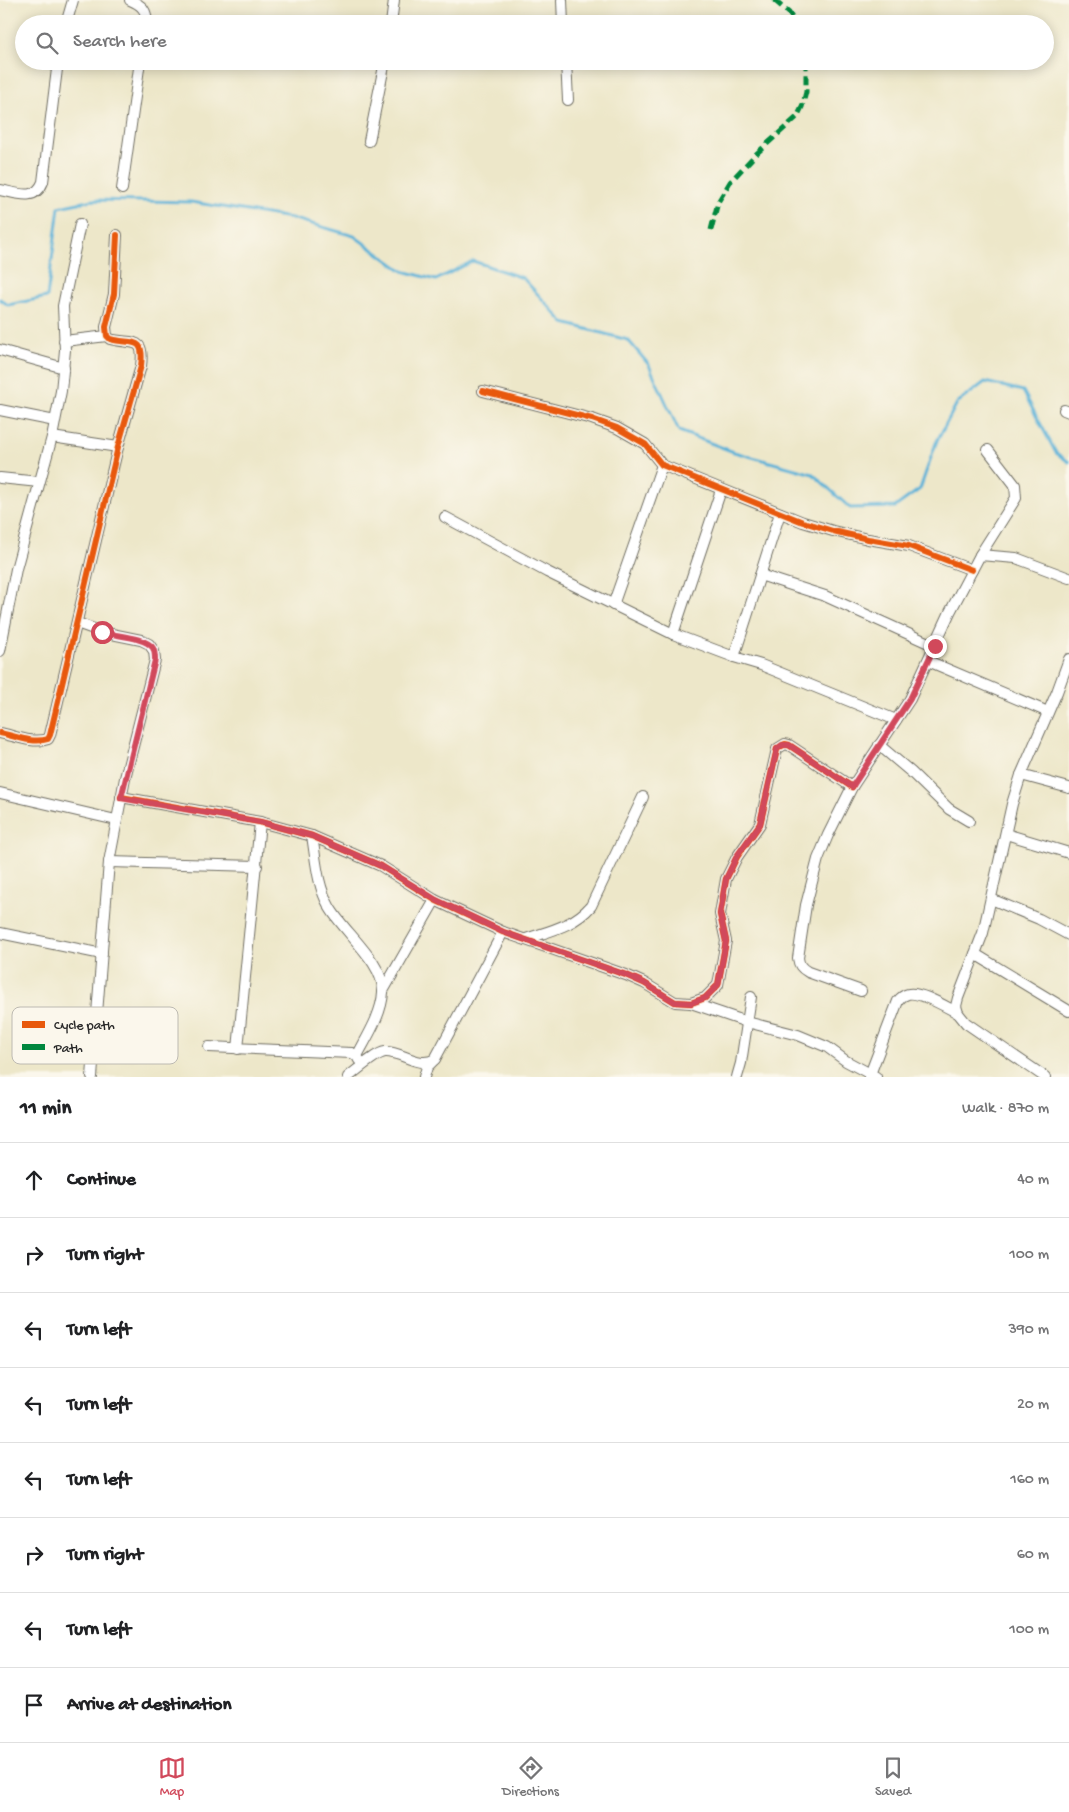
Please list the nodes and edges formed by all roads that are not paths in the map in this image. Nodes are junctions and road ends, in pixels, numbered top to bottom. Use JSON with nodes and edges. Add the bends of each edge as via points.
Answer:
{"nodes":[{"id":1,"x":73,"y":0,"type":"edge"},
{"id":2,"x":130,"y":0,"type":"edge"},
{"id":3,"x":394,"y":0,"type":"edge"},
{"id":4,"x":562,"y":0,"type":"edge"},
{"id":5,"x":69,"y":15,"type":"edge"},
{"id":6,"x":146,"y":15,"type":"edge"},
{"id":7,"x":392,"y":15,"type":"edge"},
{"id":8,"x":563,"y":15,"type":"edge"},
{"id":9,"x":57,"y":70,"type":"edge"},
{"id":10,"x":139,"y":70,"type":"edge"},
{"id":11,"x":384,"y":70,"type":"edge"},
{"id":12,"x":566,"y":70,"type":"edge"},
{"id":13,"x":568,"y":100,"type":"dead end"},
{"id":14,"x":369,"y":141,"type":"dead end"},
{"id":15,"x":122,"y":189,"type":"dead end"},
{"id":16,"x":0,"y":190,"type":"edge"},
{"id":17,"x":80,"y":224,"type":"dead end"},
{"id":18,"x":117,"y":235,"type":"dead end"},
{"id":19,"x":107,"y":336,"type":"junction"},
{"id":20,"x":64,"y":341,"type":"junction"},
{"id":21,"x":0,"y":350,"type":"edge"},
{"id":22,"x":64,"y":368,"type":"junction"},
{"id":23,"x":483,"y":391,"type":"dead end"},
{"id":24,"x":0,"y":410,"type":"edge"},
{"id":25,"x":56,"y":421,"type":"junction"},
{"id":26,"x":52,"y":437,"type":"junction"},
{"id":27,"x":118,"y":447,"type":"junction"},
{"id":28,"x":988,"y":450,"type":"dead end"},
{"id":29,"x":662,"y":465,"type":"junction"},
{"id":30,"x":0,"y":478,"type":"edge"},
{"id":31,"x":39,"y":482,"type":"junction"},
{"id":32,"x":721,"y":490,"type":"junction"},
{"id":33,"x":780,"y":513,"type":"junction"},
{"id":34,"x":445,"y":517,"type":"dead end"},
{"id":35,"x":980,"y":555,"type":"junction"},
{"id":36,"x":972,"y":570,"type":"junction"},
{"id":37,"x":760,"y":575,"type":"junction"},
{"id":38,"x":1069,"y":578,"type":"edge"},
{"id":39,"x":613,"y":605,"type":"junction"},
{"id":40,"x":77,"y":623,"type":"junction"},
{"id":41,"x":673,"y":634,"type":"junction"},
{"id":42,"x":935,"y":646,"type":"junction"},
{"id":43,"x":0,"y":651,"type":"edge"},
{"id":44,"x":734,"y":657,"type":"junction"},
{"id":45,"x":1069,"y":658,"type":"edge"},
{"id":46,"x":928,"y":661,"type":"junction"},
{"id":47,"x":1048,"y":712,"type":"junction"},
{"id":48,"x":896,"y":720,"type":"junction"},
{"id":49,"x":0,"y":733,"type":"edge"},
{"id":50,"x":879,"y":745,"type":"junction"},
{"id":51,"x":1021,"y":775,"type":"junction"},
{"id":52,"x":852,"y":787,"type":"junction"},
{"id":53,"x":1069,"y":788,"type":"edge"},
{"id":54,"x":0,"y":793,"type":"edge"},
{"id":55,"x":643,"y":797,"type":"dead end"},
{"id":56,"x":121,"y":798,"type":"junction"},
{"id":57,"x":116,"y":820,"type":"junction"},
{"id":58,"x":969,"y":821,"type":"dead end"},
{"id":59,"x":260,"y":822,"type":"junction"},
{"id":60,"x":1006,"y":834,"type":"junction"},
{"id":61,"x":312,"y":836,"type":"junction"},
{"id":62,"x":1069,"y":853,"type":"edge"},
{"id":63,"x":109,"y":862,"type":"junction"},
{"id":64,"x":257,"y":866,"type":"junction"},
{"id":65,"x":991,"y":899,"type":"junction"},
{"id":66,"x":436,"y":900,"type":"junction"},
{"id":67,"x":503,"y":932,"type":"junction"},
{"id":68,"x":0,"y":933,"type":"edge"},
{"id":69,"x":1069,"y":935,"type":"edge"},
{"id":70,"x":526,"y":939,"type":"junction"},
{"id":71,"x":102,"y":954,"type":"junction"},
{"id":72,"x":975,"y":954,"type":"junction"},
{"id":73,"x":383,"y":991,"type":"junction"},
{"id":74,"x":861,"y":991,"type":"dead end"},
{"id":75,"x":751,"y":997,"type":"dead end"},
{"id":76,"x":691,"y":1003,"type":"junction"},
{"id":77,"x":99,"y":1007,"type":"edge"},
{"id":78,"x":1069,"y":1011,"type":"edge"},
{"id":79,"x":958,"y":1012,"type":"junction"},
{"id":80,"x":747,"y":1022,"type":"junction"},
{"id":81,"x":209,"y":1047,"type":"dead end"},
{"id":82,"x":238,"y":1049,"type":"junction"},
{"id":83,"x":357,"y":1056,"type":"junction"},
{"id":84,"x":435,"y":1059,"type":"junction"},
{"id":85,"x":359,"y":1070,"type":"junction"},
{"id":86,"x":872,"y":1076,"type":"edge"},
{"id":87,"x":348,"y":1077,"type":"edge"},
{"id":88,"x":424,"y":1077,"type":"edge"},
{"id":89,"x":737,"y":1077,"type":"edge"},
{"id":90,"x":1044,"y":1077,"type":"edge"}],
"edges":[{"from":1,"to":5,"type":"street"},
{"from":2,"to":6,"type":"street","via":[[140,4]]},
{"from":3,"to":7,"type":"street"},
{"from":4,"to":8,"type":"street"},
{"from":9,"to":16,"type":"street","via":[[40,189],[32,195]]},
{"from":10,"to":15,"type":"street"},
{"from":11,"to":14,"type":"street"},
{"from":12,"to":13,"type":"street"},
{"from":17,"to":20,"type":"street","via":[[63,306]]},
{"from":18,"to":19,"type":"street","via":[[114,294]]},
{"from":19,"to":20,"type":"street"},
{"from":19,"to":27,"type":"street","via":[[114,341],[134,342],[142,348],[143,355]]},
{"from":20,"to":22,"type":"street"},
{"from":21,"to":22,"type":"street"},
{"from":22,"to":25,"type":"street"},
{"from":23,"to":29,"type":"street","via":[[617,428],[644,444]]},
{"from":24,"to":25,"type":"street"},
{"from":25,"to":26,"type":"street"},
{"from":26,"to":27,"type":"street"},
{"from":26,"to":31,"type":"street"},
{"from":27,"to":40,"type":"street"},
{"from":28,"to":35,"type":"street","via":[[1015,485],[1016,498]]},
{"from":29,"to":32,"type":"street"},
{"from":29,"to":39,"type":"street"},
{"from":30,"to":31,"type":"street"},
{"from":31,"to":43,"type":"street","via":[[16,569]]},
{"from":32,"to":33,"type":"street"},
{"from":32,"to":41,"type":"street"},
{"from":33,"to":36,"type":"street","via":[[833,531],[909,546]]},
{"from":33,"to":37,"type":"street"},
{"from":34,"to":39,"type":"street"},
{"from":35,"to":36,"type":"street"},
{"from":35,"to":38,"type":"street","via":[[1016,558]]},
{"from":36,"to":42,"type":"street"},
{"from":37,"to":42,"type":"street","via":[[825,596]]},
{"from":37,"to":44,"type":"street"},
{"from":39,"to":41,"type":"street"},
{"from":40,"to":49,"type":"street","via":[[48,739],[32,740]]},
{"from":40,"to":56,"type":"street","via":[[141,640],[154,651],[155,660]]},
{"from":41,"to":44,"type":"street"},
{"from":42,"to":46,"type":"street"},
{"from":44,"to":48,"type":"street","via":[[762,665]]},
{"from":45,"to":47,"type":"street"},
{"from":46,"to":47,"type":"street"},
{"from":46,"to":48,"type":"street"},
{"from":47,"to":51,"type":"street"},
{"from":48,"to":50,"type":"street"},
{"from":50,"to":52,"type":"street"},
{"from":50,"to":58,"type":"street","via":[[949,809]]},
{"from":51,"to":53,"type":"street"},
{"from":51,"to":60,"type":"street"},
{"from":52,"to":74,"type":"street","via":[[818,859],[806,905],[798,958],[808,972]]},
{"from":52,"to":76,"type":"street","via":[[789,745],[777,749],[760,824],[737,856],[726,879],[720,914],[726,941],[718,985],[705,998]]},
{"from":54,"to":57,"type":"street"},
{"from":55,"to":70,"type":"street","via":[[591,906],[569,924]]},
{"from":56,"to":57,"type":"street"},
{"from":56,"to":59,"type":"street"},
{"from":57,"to":63,"type":"street"},
{"from":59,"to":61,"type":"street"},
{"from":59,"to":64,"type":"street"},
{"from":60,"to":62,"type":"street"},
{"from":60,"to":65,"type":"street"},
{"from":61,"to":66,"type":"street","via":[[381,866]]},
{"from":61,"to":73,"type":"street","via":[[323,894],[373,964],[382,980]]},
{"from":63,"to":64,"type":"street"},
{"from":63,"to":71,"type":"street"},
{"from":64,"to":82,"type":"street"},
{"from":65,"to":69,"type":"street"},
{"from":65,"to":72,"type":"street"},
{"from":66,"to":67,"type":"street"},
{"from":66,"to":73,"type":"street"},
{"from":67,"to":70,"type":"street"},
{"from":67,"to":84,"type":"street"},
{"from":68,"to":71,"type":"street"},
{"from":70,"to":76,"type":"street","via":[[626,975],[675,1002]]},
{"from":71,"to":77,"type":"street"},
{"from":72,"to":78,"type":"street"},
{"from":72,"to":79,"type":"street","via":[[958,998]]},
{"from":73,"to":83,"type":"street","via":[[377,1016]]},
{"from":75,"to":80,"type":"street"},
{"from":76,"to":80,"type":"street"},
{"from":79,"to":86,"type":"street","via":[[919,995],[902,996]]},
{"from":79,"to":90,"type":"street","via":[[966,1023]]},
{"from":80,"to":86,"type":"street","via":[[798,1035],[827,1047]]},
{"from":80,"to":89,"type":"street"},
{"from":81,"to":82,"type":"street"},
{"from":82,"to":83,"type":"street","via":[[352,1053]]},
{"from":83,"to":85,"type":"street"},
{"from":84,"to":85,"type":"street","via":[[422,1062],[384,1052]]},
{"from":84,"to":88,"type":"street"},
{"from":85,"to":87,"type":"street"}]}
